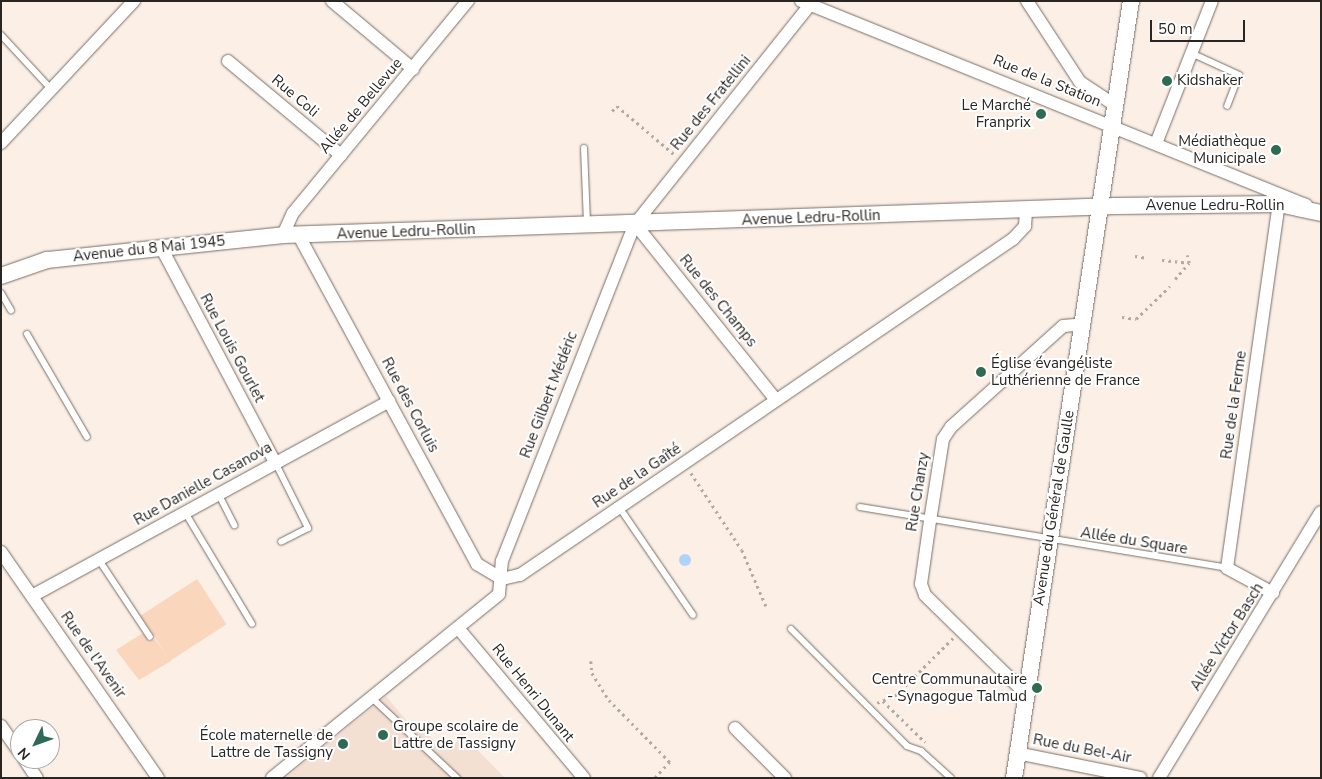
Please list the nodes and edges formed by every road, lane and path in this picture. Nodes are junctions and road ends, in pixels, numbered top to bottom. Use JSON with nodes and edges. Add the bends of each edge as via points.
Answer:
{"nodes":[{"id":1,"x":134,"y":1,"type":"edge"},
{"id":2,"x":332,"y":1,"type":"edge"},
{"id":3,"x":468,"y":1,"type":"edge"},
{"id":4,"x":1026,"y":1,"type":"edge"},
{"id":5,"x":1131,"y":1,"type":"edge"},
{"id":6,"x":1212,"y":1,"type":"edge"},
{"id":7,"x":808,"y":2,"type":"edge"},
{"id":8,"x":1,"y":35,"type":"edge"},
{"id":9,"x":1192,"y":53,"type":"junction"},
{"id":10,"x":228,"y":61,"type":"dead end"},
{"id":11,"x":413,"y":69,"type":"junction"},
{"id":12,"x":1080,"y":82,"type":"junction"},
{"id":13,"x":51,"y":89,"type":"junction"},
{"id":14,"x":1066,"y":106,"type":"junction"},
{"id":15,"x":1116,"y":106,"type":"junction"},
{"id":16,"x":1227,"y":106,"type":"dead end"},
{"id":17,"x":612,"y":111,"type":"dead end"},
{"id":18,"x":1114,"y":126,"type":"junction"},
{"id":19,"x":1156,"y":141,"type":"junction"},
{"id":20,"x":1,"y":143,"type":"edge"},
{"id":21,"x":584,"y":148,"type":"dead end"},
{"id":22,"x":341,"y":155,"type":"junction"},
{"id":23,"x":684,"y":163,"type":"junction"},
{"id":24,"x":1280,"y":199,"type":"junction"},
{"id":25,"x":1101,"y":208,"type":"junction"},
{"id":26,"x":1026,"y":211,"type":"junction"},
{"id":27,"x":1321,"y":212,"type":"edge"},
{"id":28,"x":635,"y":224,"type":"junction"},
{"id":29,"x":587,"y":226,"type":"junction"},
{"id":30,"x":291,"y":235,"type":"junction"},
{"id":31,"x":162,"y":249,"type":"junction"},
{"id":32,"x":1186,"y":255,"type":"dead end"},
{"id":33,"x":1135,"y":256,"type":"dead end"},
{"id":34,"x":1148,"y":258,"type":"dead end"},
{"id":35,"x":1162,"y":260,"type":"dead end"},
{"id":36,"x":1188,"y":263,"type":"junction"},
{"id":37,"x":1,"y":276,"type":"edge"},
{"id":38,"x":1175,"y":279,"type":"dead end"},
{"id":39,"x":1170,"y":286,"type":"dead end"},
{"id":40,"x":1,"y":293,"type":"edge"},
{"id":41,"x":11,"y":310,"type":"dead end"},
{"id":42,"x":1122,"y":317,"type":"dead end"},
{"id":43,"x":1084,"y":324,"type":"junction"},
{"id":44,"x":27,"y":334,"type":"dead end"},
{"id":45,"x":775,"y":398,"type":"junction"},
{"id":46,"x":389,"y":400,"type":"junction"},
{"id":47,"x":87,"y":437,"type":"dead end"},
{"id":48,"x":275,"y":462,"type":"junction"},
{"id":49,"x":685,"y":464,"type":"junction"},
{"id":50,"x":219,"y":494,"type":"junction"},
{"id":51,"x":619,"y":507,"type":"junction"},
{"id":52,"x":860,"y":507,"type":"dead end"},
{"id":53,"x":1321,"y":512,"type":"edge"},
{"id":54,"x":186,"y":514,"type":"junction"},
{"id":55,"x":930,"y":521,"type":"junction"},
{"id":56,"x":234,"y":525,"type":"dead end"},
{"id":57,"x":1049,"y":539,"type":"junction"},
{"id":58,"x":281,"y":542,"type":"dead end"},
{"id":59,"x":1,"y":552,"type":"edge"},
{"id":60,"x":99,"y":560,"type":"junction"},
{"id":61,"x":1227,"y":568,"type":"junction"},
{"id":62,"x":502,"y":579,"type":"junction"},
{"id":63,"x":1273,"y":593,"type":"junction"},
{"id":64,"x":32,"y":596,"type":"junction"},
{"id":65,"x":766,"y":606,"type":"dead end"},
{"id":66,"x":693,"y":615,"type":"dead end"},
{"id":67,"x":252,"y":624,"type":"dead end"},
{"id":68,"x":458,"y":628,"type":"junction"},
{"id":69,"x":792,"y":629,"type":"dead end"},
{"id":70,"x":959,"y":631,"type":"junction"},
{"id":71,"x":150,"y":637,"type":"dead end"},
{"id":72,"x":591,"y":661,"type":"dead end"},
{"id":73,"x":1026,"y":694,"type":"junction"},
{"id":74,"x":372,"y":698,"type":"junction"},
{"id":75,"x":883,"y":701,"type":"junction"},
{"id":76,"x":868,"y":706,"type":"junction"},
{"id":77,"x":1,"y":726,"type":"edge"},
{"id":78,"x":735,"y":728,"type":"dead end"},
{"id":79,"x":10,"y":739,"type":"edge"},
{"id":80,"x":930,"y":747,"type":"dead end"},
{"id":81,"x":1017,"y":753,"type":"junction"},
{"id":82,"x":158,"y":778,"type":"edge"},
{"id":83,"x":272,"y":778,"type":"edge"},
{"id":84,"x":457,"y":778,"type":"edge"},
{"id":85,"x":584,"y":778,"type":"edge"},
{"id":86,"x":655,"y":778,"type":"edge"},
{"id":87,"x":785,"y":778,"type":"edge"},
{"id":88,"x":951,"y":778,"type":"edge"},
{"id":89,"x":1014,"y":778,"type":"edge"},
{"id":90,"x":1141,"y":778,"type":"edge"},
{"id":91,"x":1159,"y":778,"type":"edge"}],
"edges":[{"from":1,"to":13,"type":"street"},
{"from":2,"to":11,"type":"street"},
{"from":3,"to":11,"type":"street","name":"Allée de Bellevue"},
{"from":4,"to":12,"type":"street"},
{"from":5,"to":15,"type":"street","name":"Avenue du Général de Gaulle"},
{"from":6,"to":9,"type":"street"},
{"from":7,"to":14,"type":"street","name":"Rue de la Station"},
{"from":7,"to":23,"type":"street","name":"Rue des Fratellini"},
{"from":8,"to":13,"type":"lane"},
{"from":9,"to":16,"type":"lane","via":[[1239,75]]},
{"from":9,"to":19,"type":"street"},
{"from":10,"to":22,"type":"street","name":"Rue Coli"},
{"from":11,"to":22,"type":"street","name":"Allée de Bellevue"},
{"from":12,"to":14,"type":"street","via":[[1087,94],[1084,100]]},
{"from":12,"to":15,"type":"street"},
{"from":13,"to":20,"type":"street"},
{"from":14,"to":18,"type":"street","name":"Rue de la Station"},
{"from":15,"to":18,"type":"street","name":"Avenue du Général de Gaulle"},
{"from":17,"to":23,"type":"path","via":[[617,106]]},
{"from":18,"to":19,"type":"street","name":"Rue de la Station"},
{"from":18,"to":25,"type":"street","name":"Avenue du Général de Gaulle"},
{"from":19,"to":24,"type":"street","name":"Rue de la Station"},
{"from":21,"to":29,"type":"lane"},
{"from":22,"to":30,"type":"street","name":"Allée de Bellevue","via":[[293,213]]},
{"from":23,"to":28,"type":"street","name":"Rue des Fratellini"},
{"from":24,"to":25,"type":"street","name":"Avenue Ledru-Rollin"},
{"from":24,"to":27,"type":"street","name":"Avenue Ledru-Rollin"},
{"from":24,"to":61,"type":"street","name":"Rue de la Ferme"},
{"from":25,"to":26,"type":"street","name":"Avenue Ledru-Rollin"},
{"from":25,"to":43,"type":"street","name":"Avenue du Général de Gaulle"},
{"from":26,"to":28,"type":"street","name":"Avenue Ledru-Rollin"},
{"from":26,"to":45,"type":"street","name":"Rue de la Gaîté","via":[[1026,226],[1013,239]]},
{"from":28,"to":29,"type":"street","name":"Avenue Ledru-Rollin"},
{"from":28,"to":45,"type":"street","name":"Rue des Champs"},
{"from":28,"to":62,"type":"street","name":"Rue Gilbert Médéric","via":[[502,561]]},
{"from":29,"to":30,"type":"street","name":"Avenue Ledru-Rollin"},
{"from":30,"to":31,"type":"street","name":"Avenue du 8 Mai 1945"},
{"from":30,"to":46,"type":"street","name":"Rue des Corluis"},
{"from":31,"to":37,"type":"street","name":"Avenue du 8 Mai 1945","via":[[47,260]]},
{"from":31,"to":48,"type":"street","name":"Rue Louis Gourlet"},
{"from":32,"to":36,"type":"path"},
{"from":33,"to":34,"type":"path"},
{"from":35,"to":36,"type":"path"},
{"from":36,"to":38,"type":"path"},
{"from":39,"to":42,"type":"path","via":[[1136,319]]},
{"from":40,"to":41,"type":"lane"},
{"from":43,"to":55,"type":"street","name":"Rue Chanzy","via":[[1063,326],[952,427],[943,439]]},
{"from":43,"to":57,"type":"street","name":"Avenue du Général de Gaulle"},
{"from":44,"to":47,"type":"lane"},
{"from":45,"to":49,"type":"street","name":"Rue de la Gaîté"},
{"from":46,"to":48,"type":"street","name":"Rue Danielle Casanova"},
{"from":46,"to":62,"type":"street","name":"Rue des Corluis","via":[[477,564]]},
{"from":48,"to":50,"type":"street","name":"Rue Danielle Casanova"},
{"from":48,"to":58,"type":"lane","via":[[308,528]]},
{"from":49,"to":51,"type":"street","name":"Rue de la Gaîté"},
{"from":49,"to":65,"type":"path","via":[[742,550]]},
{"from":50,"to":54,"type":"street","name":"Rue Danielle Casanova"},
{"from":50,"to":56,"type":"lane"},
{"from":51,"to":62,"type":"street","name":"Rue de la Gaîté","via":[[520,574]]},
{"from":51,"to":66,"type":"lane"},
{"from":52,"to":55,"type":"lane","name":"Allée du Square"},
{"from":53,"to":63,"type":"street","name":"Allée Victor Basch"},
{"from":54,"to":60,"type":"street","name":"Rue Danielle Casanova"},
{"from":54,"to":67,"type":"lane"},
{"from":55,"to":57,"type":"lane","name":"Allée du Square"},
{"from":55,"to":70,"type":"street","name":"Rue Chanzy","via":[[921,584],[931,603]]},
{"from":57,"to":61,"type":"lane","name":"Allée du Square"},
{"from":57,"to":73,"type":"street","name":"Avenue du Général de Gaulle"},
{"from":59,"to":64,"type":"street","name":"Rue de l'Avenir"},
{"from":60,"to":64,"type":"street","name":"Rue Danielle Casanova"},
{"from":60,"to":71,"type":"lane"},
{"from":61,"to":63,"type":"street"},
{"from":62,"to":68,"type":"street","via":[[498,594]]},
{"from":63,"to":91,"type":"street","name":"Allée Victor Basch"},
{"from":64,"to":82,"type":"street","name":"Rue de l'Avenir"},
{"from":68,"to":74,"type":"street"},
{"from":68,"to":85,"type":"street","name":"Rue Henri Dunant"},
{"from":69,"to":76,"type":"lane"},
{"from":70,"to":73,"type":"street","name":"Rue Chanzy"},
{"from":70,"to":75,"type":"path","via":[[896,695]]},
{"from":72,"to":86,"type":"path","via":[[592,674],[608,700],[670,762]]},
{"from":73,"to":81,"type":"street","name":"Avenue du Général de Gaulle"},
{"from":74,"to":83,"type":"street"},
{"from":74,"to":84,"type":"lane"},
{"from":75,"to":76,"type":"path"},
{"from":75,"to":80,"type":"path"},
{"from":76,"to":88,"type":"lane","via":[[908,746]]},
{"from":77,"to":79,"type":"street"},
{"from":78,"to":87,"type":"street"},
{"from":81,"to":89,"type":"street","name":"Avenue du Général de Gaulle"},
{"from":81,"to":90,"type":"street","name":"Rue du Bel-Air"}]}
